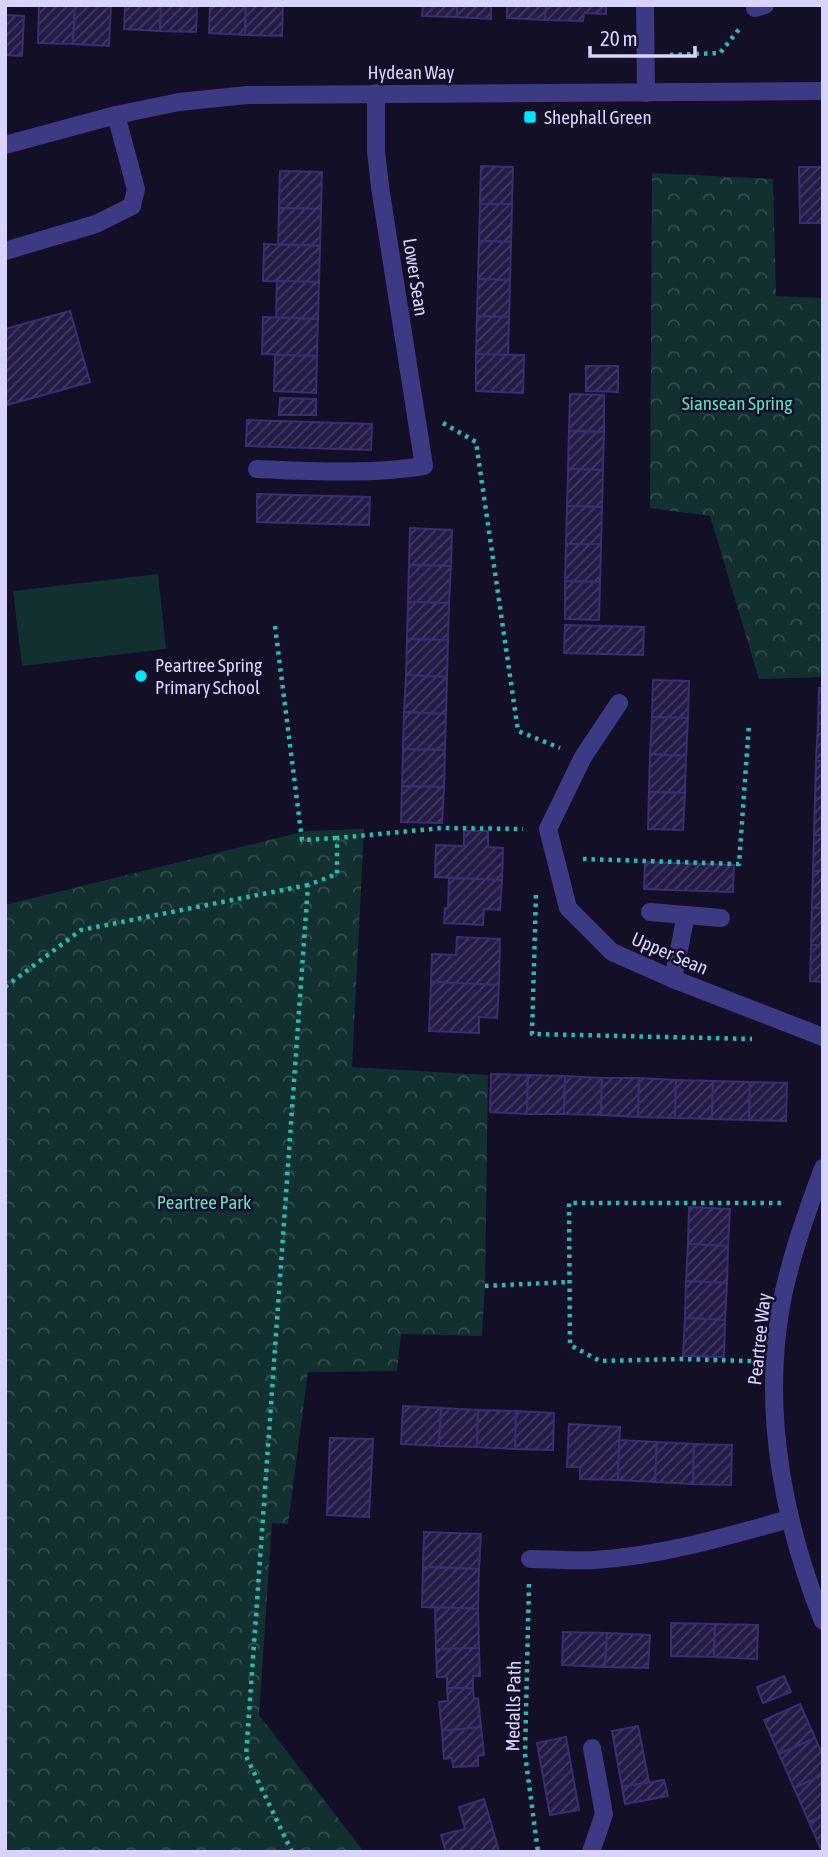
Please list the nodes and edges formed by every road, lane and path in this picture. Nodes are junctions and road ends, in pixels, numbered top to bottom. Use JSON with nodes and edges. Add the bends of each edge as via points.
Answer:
{"nodes":[{"id":1,"x":645,"y":5,"type":"edge"},
{"id":2,"x":760,"y":6,"type":"edge"},
{"id":3,"x":646,"y":54,"type":"junction"},
{"id":4,"x":823,"y":91,"type":"edge"},
{"id":5,"x":376,"y":93,"type":"junction"},
{"id":6,"x":646,"y":93,"type":"junction"},
{"id":7,"x":116,"y":115,"type":"junction"},
{"id":8,"x":5,"y":145,"type":"edge"},
{"id":9,"x":5,"y":251,"type":"edge"},
{"id":10,"x":415,"y":407,"type":"junction"},
{"id":11,"x":257,"y":469,"type":"dead end"},
{"id":12,"x":275,"y":626,"type":"dead end"},
{"id":13,"x":619,"y":703,"type":"dead end"},
{"id":14,"x":749,"y":724,"type":"dead end"},
{"id":15,"x":583,"y":757,"type":"junction"},
{"id":16,"x":548,"y":829,"type":"junction"},
{"id":17,"x":337,"y":838,"type":"junction"},
{"id":18,"x":555,"y":859,"type":"junction"},
{"id":19,"x":536,"y":884,"type":"dead end"},
{"id":20,"x":308,"y":885,"type":"junction"},
{"id":21,"x":650,"y":912,"type":"dead end"},
{"id":22,"x":686,"y":915,"type":"junction"},
{"id":23,"x":722,"y":918,"type":"dead end"},
{"id":24,"x":673,"y":979,"type":"junction"},
{"id":25,"x":5,"y":987,"type":"edge"},
{"id":26,"x":823,"y":1037,"type":"edge"},
{"id":27,"x":754,"y":1039,"type":"dead end"},
{"id":28,"x":823,"y":1168,"type":"edge"},
{"id":29,"x":810,"y":1203,"type":"junction"},
{"id":30,"x":568,"y":1282,"type":"junction"},
{"id":31,"x":485,"y":1286,"type":"dead end"},
{"id":32,"x":776,"y":1360,"type":"junction"},
{"id":33,"x":789,"y":1519,"type":"junction"},
{"id":34,"x":530,"y":1559,"type":"joint"},
{"id":35,"x":823,"y":1621,"type":"edge"},
{"id":36,"x":592,"y":1748,"type":"dead end"},
{"id":37,"x":292,"y":1852,"type":"edge"},
{"id":38,"x":538,"y":1852,"type":"edge"},
{"id":39,"x":591,"y":1852,"type":"edge"}],
"edges":[{"from":1,"to":3,"type":"street"},
{"from":2,"to":3,"type":"path","via":[[720,53]]},
{"from":3,"to":6,"type":"street"},
{"from":4,"to":6,"type":"street","name":"Hydean Way"},
{"from":5,"to":6,"type":"street","name":"Hydean Way"},
{"from":5,"to":7,"type":"street","name":"Hydean Way","via":[[247,95]]},
{"from":5,"to":10,"type":"street","name":"Lower Sean","via":[[380,187]]},
{"from":7,"to":8,"type":"street","name":"Hydean Way"},
{"from":7,"to":9,"type":"street","via":[[136,189],[132,206],[96,224]]},
{"from":10,"to":11,"type":"street","name":"Lower Sean","via":[[424,466],[358,473]]},
{"from":10,"to":15,"type":"path","via":[[477,442],[518,731]]},
{"from":12,"to":17,"type":"path","via":[[302,839]]},
{"from":13,"to":15,"type":"street"},
{"from":14,"to":18,"type":"path","via":[[739,864]]},
{"from":15,"to":16,"type":"street"},
{"from":16,"to":17,"type":"path","via":[[442,828]]},
{"from":16,"to":18,"type":"street","name":"Upper Sean"},
{"from":17,"to":20,"type":"path","via":[[337,874]]},
{"from":18,"to":24,"type":"street","name":"Upper Sean","via":[[568,908],[612,952]]},
{"from":19,"to":27,"type":"path","via":[[532,1034]]},
{"from":20,"to":25,"type":"path","via":[[81,930]]},
{"from":20,"to":37,"type":"path","via":[[246,1756]]},
{"from":21,"to":22,"type":"street"},
{"from":22,"to":23,"type":"street"},
{"from":22,"to":24,"type":"street"},
{"from":24,"to":26,"type":"street","name":"Upper Sean"},
{"from":28,"to":29,"type":"street","name":"Peartree Way"},
{"from":29,"to":30,"type":"path","via":[[569,1203]]},
{"from":29,"to":32,"type":"street","name":"Peartree Way","via":[[780,1312]]},
{"from":30,"to":31,"type":"path"},
{"from":30,"to":32,"type":"path","via":[[570,1345],[600,1361]]},
{"from":32,"to":33,"type":"street","name":"Peartree Way","via":[[775,1423]]},
{"from":33,"to":34,"type":"street","via":[[643,1555]]},
{"from":33,"to":35,"type":"street","name":"Peartree Way"},
{"from":34,"to":38,"type":"path","name":"Medalls Path","via":[[525,1754]]},
{"from":36,"to":39,"type":"street","via":[[604,1814]]}]}
